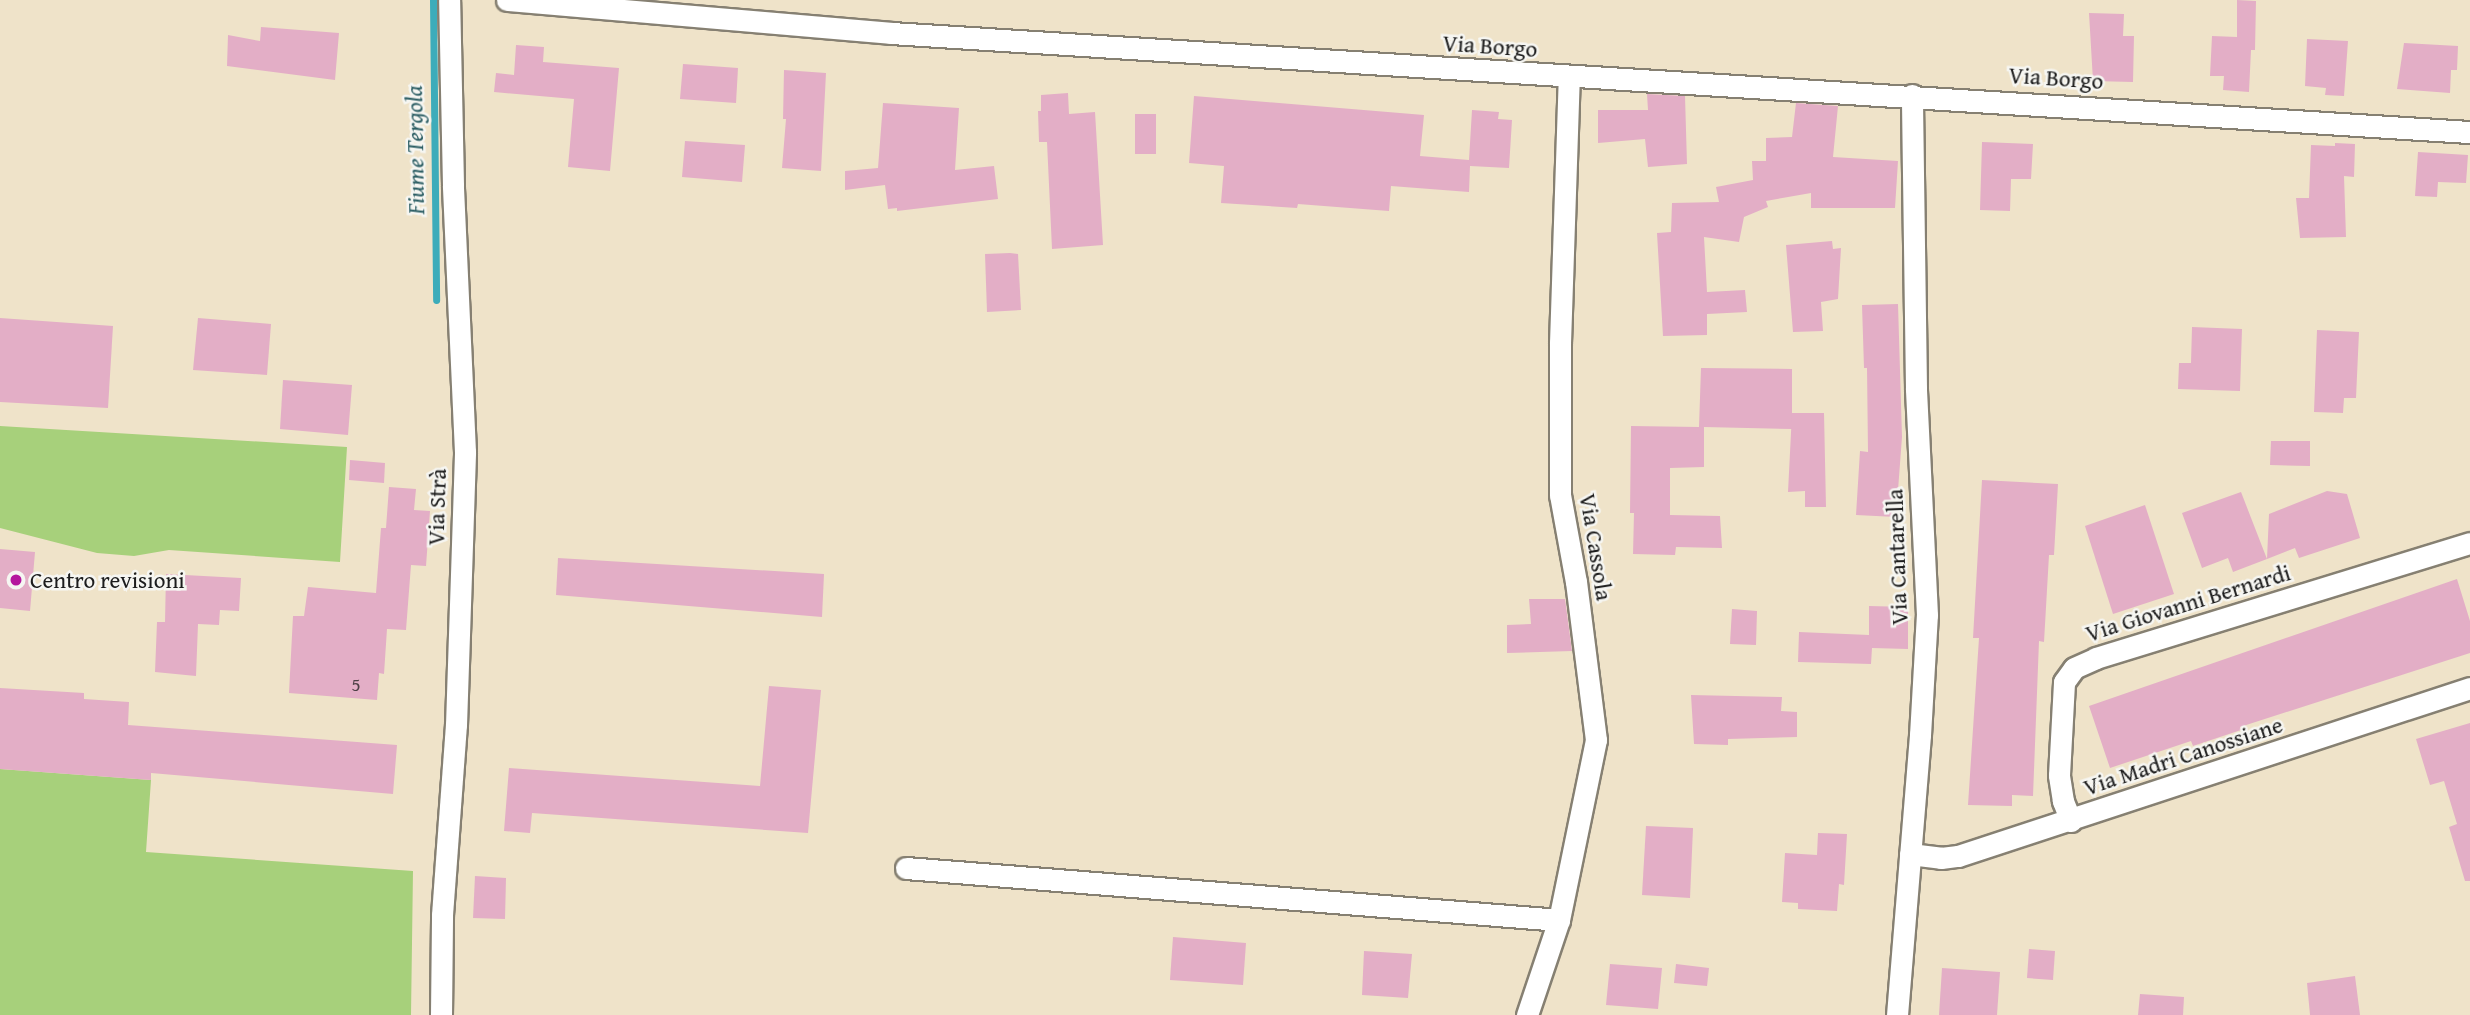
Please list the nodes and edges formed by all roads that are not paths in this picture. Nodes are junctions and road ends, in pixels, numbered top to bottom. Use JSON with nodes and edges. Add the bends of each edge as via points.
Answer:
{"nodes":[{"id":1,"x":450,"y":0,"type":"edge"},
{"id":2,"x":507,"y":0,"type":"edge"},
{"id":3,"x":1569,"y":77,"type":"junction"},
{"id":4,"x":1912,"y":95,"type":"junction"},
{"id":5,"x":2470,"y":132,"type":"edge"},
{"id":6,"x":2470,"y":543,"type":"edge"},
{"id":7,"x":2470,"y":688,"type":"edge"},
{"id":8,"x":2071,"y":821,"type":"junction"},
{"id":9,"x":1910,"y":855,"type":"junction"},
{"id":10,"x":906,"y":868,"type":"dead end"},
{"id":11,"x":1559,"y":919,"type":"junction"},
{"id":12,"x":441,"y":1015,"type":"edge"},
{"id":13,"x":1527,"y":1015,"type":"edge"},
{"id":14,"x":1897,"y":1015,"type":"edge"}],
"edges":[{"from":1,"to":12,"type":"street","name":"Via Strà","via":[[465,452]]},
{"from":2,"to":3,"type":"street","name":"Via Borgo","via":[[891,33]]},
{"from":3,"to":4,"type":"street","name":"Via Borgo"},
{"from":3,"to":11,"type":"street","name":"Via Cassola","via":[[1560,495],[1596,740]]},
{"from":4,"to":5,"type":"street","name":"Via Borgo"},
{"from":4,"to":9,"type":"street","name":"Via Cantarella","via":[[1916,388],[1927,615]]},
{"from":6,"to":8,"type":"street","name":"Via Giovanni Bernardi","via":[[2074,668],[2064,682],[2059,775]]},
{"from":7,"to":8,"type":"street","name":"Via Madri Canossiane"},
{"from":8,"to":9,"type":"street","name":"Via Madri Canossiane","via":[[1958,856]]},
{"from":9,"to":14,"type":"street","name":"Via Cantarella"},
{"from":10,"to":11,"type":"street"},
{"from":11,"to":13,"type":"street","name":"Via Cassola"}]}
